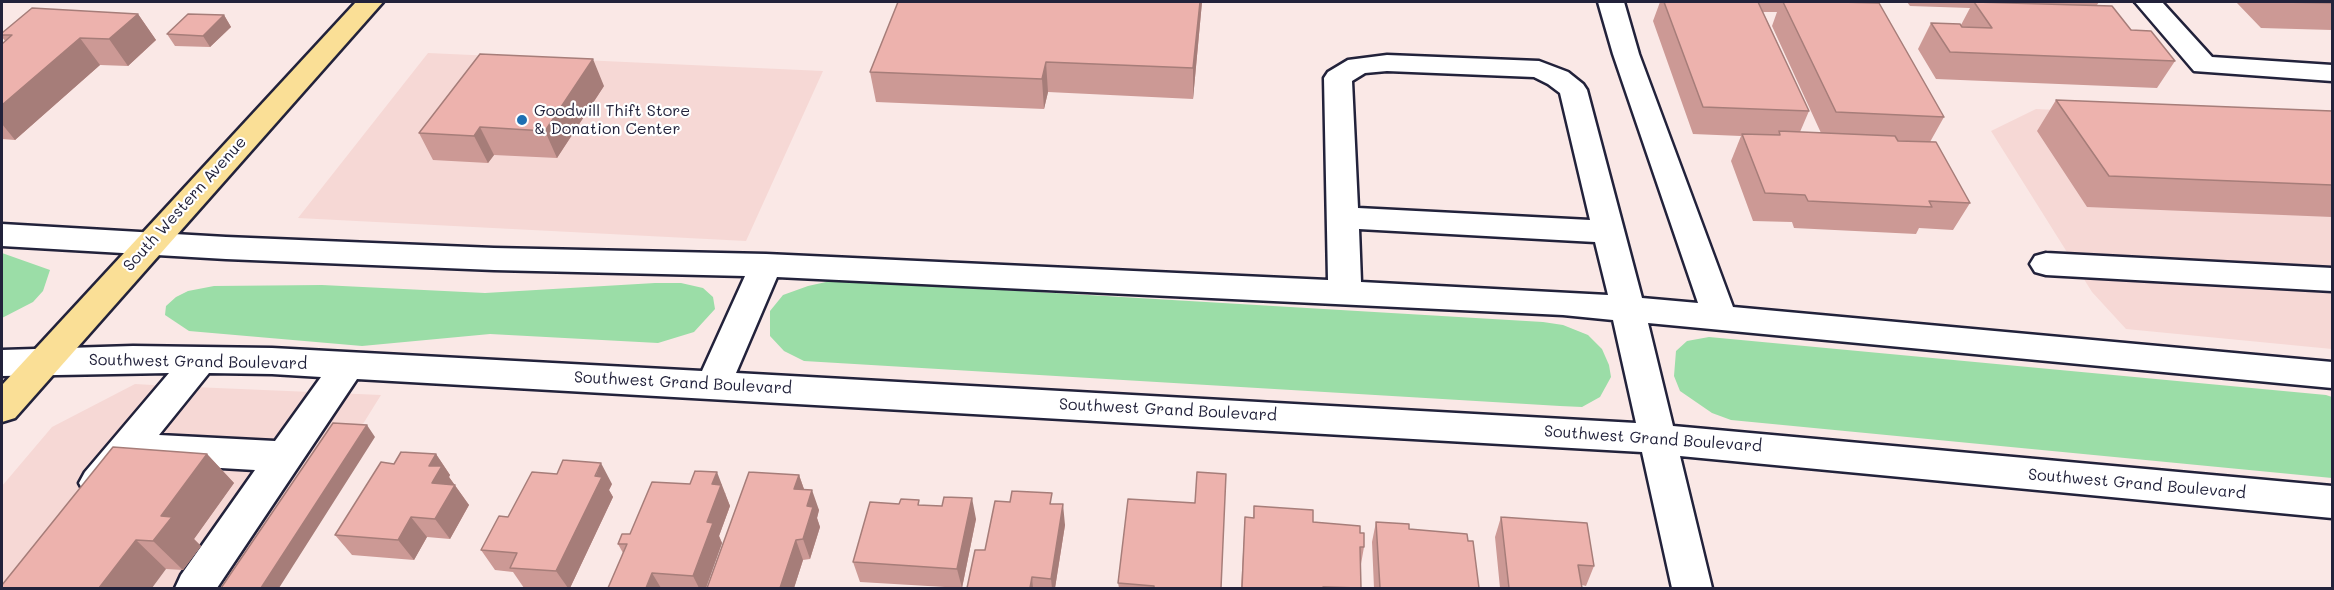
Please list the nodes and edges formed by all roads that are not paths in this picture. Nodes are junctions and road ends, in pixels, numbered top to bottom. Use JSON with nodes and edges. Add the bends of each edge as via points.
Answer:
{"nodes":[{"id":1,"x":370,"y":2,"type":"edge"},
{"id":2,"x":1611,"y":2,"type":"edge"},
{"id":3,"x":2148,"y":2,"type":"edge"},
{"id":4,"x":2332,"y":73,"type":"edge"},
{"id":5,"x":1343,"y":218,"type":"junction"},
{"id":6,"x":1608,"y":232,"type":"junction"},
{"id":7,"x":2,"y":235,"type":"edge"},
{"id":8,"x":150,"y":242,"type":"junction"},
{"id":9,"x":2046,"y":264,"type":"dead end"},
{"id":10,"x":766,"y":265,"type":"junction"},
{"id":11,"x":2332,"y":280,"type":"edge"},
{"id":12,"x":1345,"y":292,"type":"junction"},
{"id":13,"x":1628,"y":310,"type":"junction"},
{"id":14,"x":1720,"y":318,"type":"junction"},
{"id":15,"x":200,"y":360,"type":"junction"},
{"id":16,"x":42,"y":362,"type":"junction"},
{"id":17,"x":2,"y":363,"type":"edge"},
{"id":18,"x":348,"y":365,"type":"junction"},
{"id":19,"x":2332,"y":375,"type":"edge"},
{"id":20,"x":714,"y":384,"type":"junction"},
{"id":21,"x":2,"y":408,"type":"edge"},
{"id":22,"x":1657,"y":438,"type":"junction"},
{"id":23,"x":128,"y":448,"type":"junction"},
{"id":24,"x":286,"y":457,"type":"junction"},
{"id":25,"x":2332,"y":502,"type":"edge"},
{"id":26,"x":77,"y":510,"type":"edge"},
{"id":27,"x":195,"y":588,"type":"edge"},
{"id":28,"x":1692,"y":588,"type":"edge"}],
"edges":[{"from":1,"to":8,"type":"main road","name":"South Western Avenue"},
{"from":2,"to":14,"type":"street"},
{"from":3,"to":4,"type":"street","via":[[2204,65]]},
{"from":5,"to":6,"type":"street"},
{"from":5,"to":6,"type":"street","via":[[1338,78],[1358,66],[1387,63],[1539,69],[1573,90]]},
{"from":5,"to":12,"type":"street"},
{"from":6,"to":13,"type":"street"},
{"from":7,"to":8,"type":"street"},
{"from":8,"to":10,"type":"street","via":[[494,259]]},
{"from":8,"to":16,"type":"main road","name":"South Western Avenue"},
{"from":9,"to":11,"type":"street"},
{"from":10,"to":12,"type":"street"},
{"from":10,"to":20,"type":"street"},
{"from":12,"to":13,"type":"street"},
{"from":13,"to":14,"type":"street"},
{"from":13,"to":22,"type":"street"},
{"from":14,"to":19,"type":"street"},
{"from":15,"to":16,"type":"street","name":"Southwest Grand Boulevard"},
{"from":15,"to":18,"type":"street","name":"Southwest Grand Boulevard"},
{"from":15,"to":23,"type":"street"},
{"from":16,"to":17,"type":"street","name":"Southwest Grand Boulevard"},
{"from":16,"to":21,"type":"main road","name":"South Western Avenue"},
{"from":18,"to":20,"type":"street","name":"Southwest Grand Boulevard"},
{"from":18,"to":24,"type":"street"},
{"from":20,"to":22,"type":"street","name":"Southwest Grand Boulevard"},
{"from":22,"to":25,"type":"street","name":"Southwest Grand Boulevard"},
{"from":22,"to":28,"type":"street"},
{"from":23,"to":24,"type":"street"},
{"from":23,"to":26,"type":"street"},
{"from":24,"to":27,"type":"street"}]}
